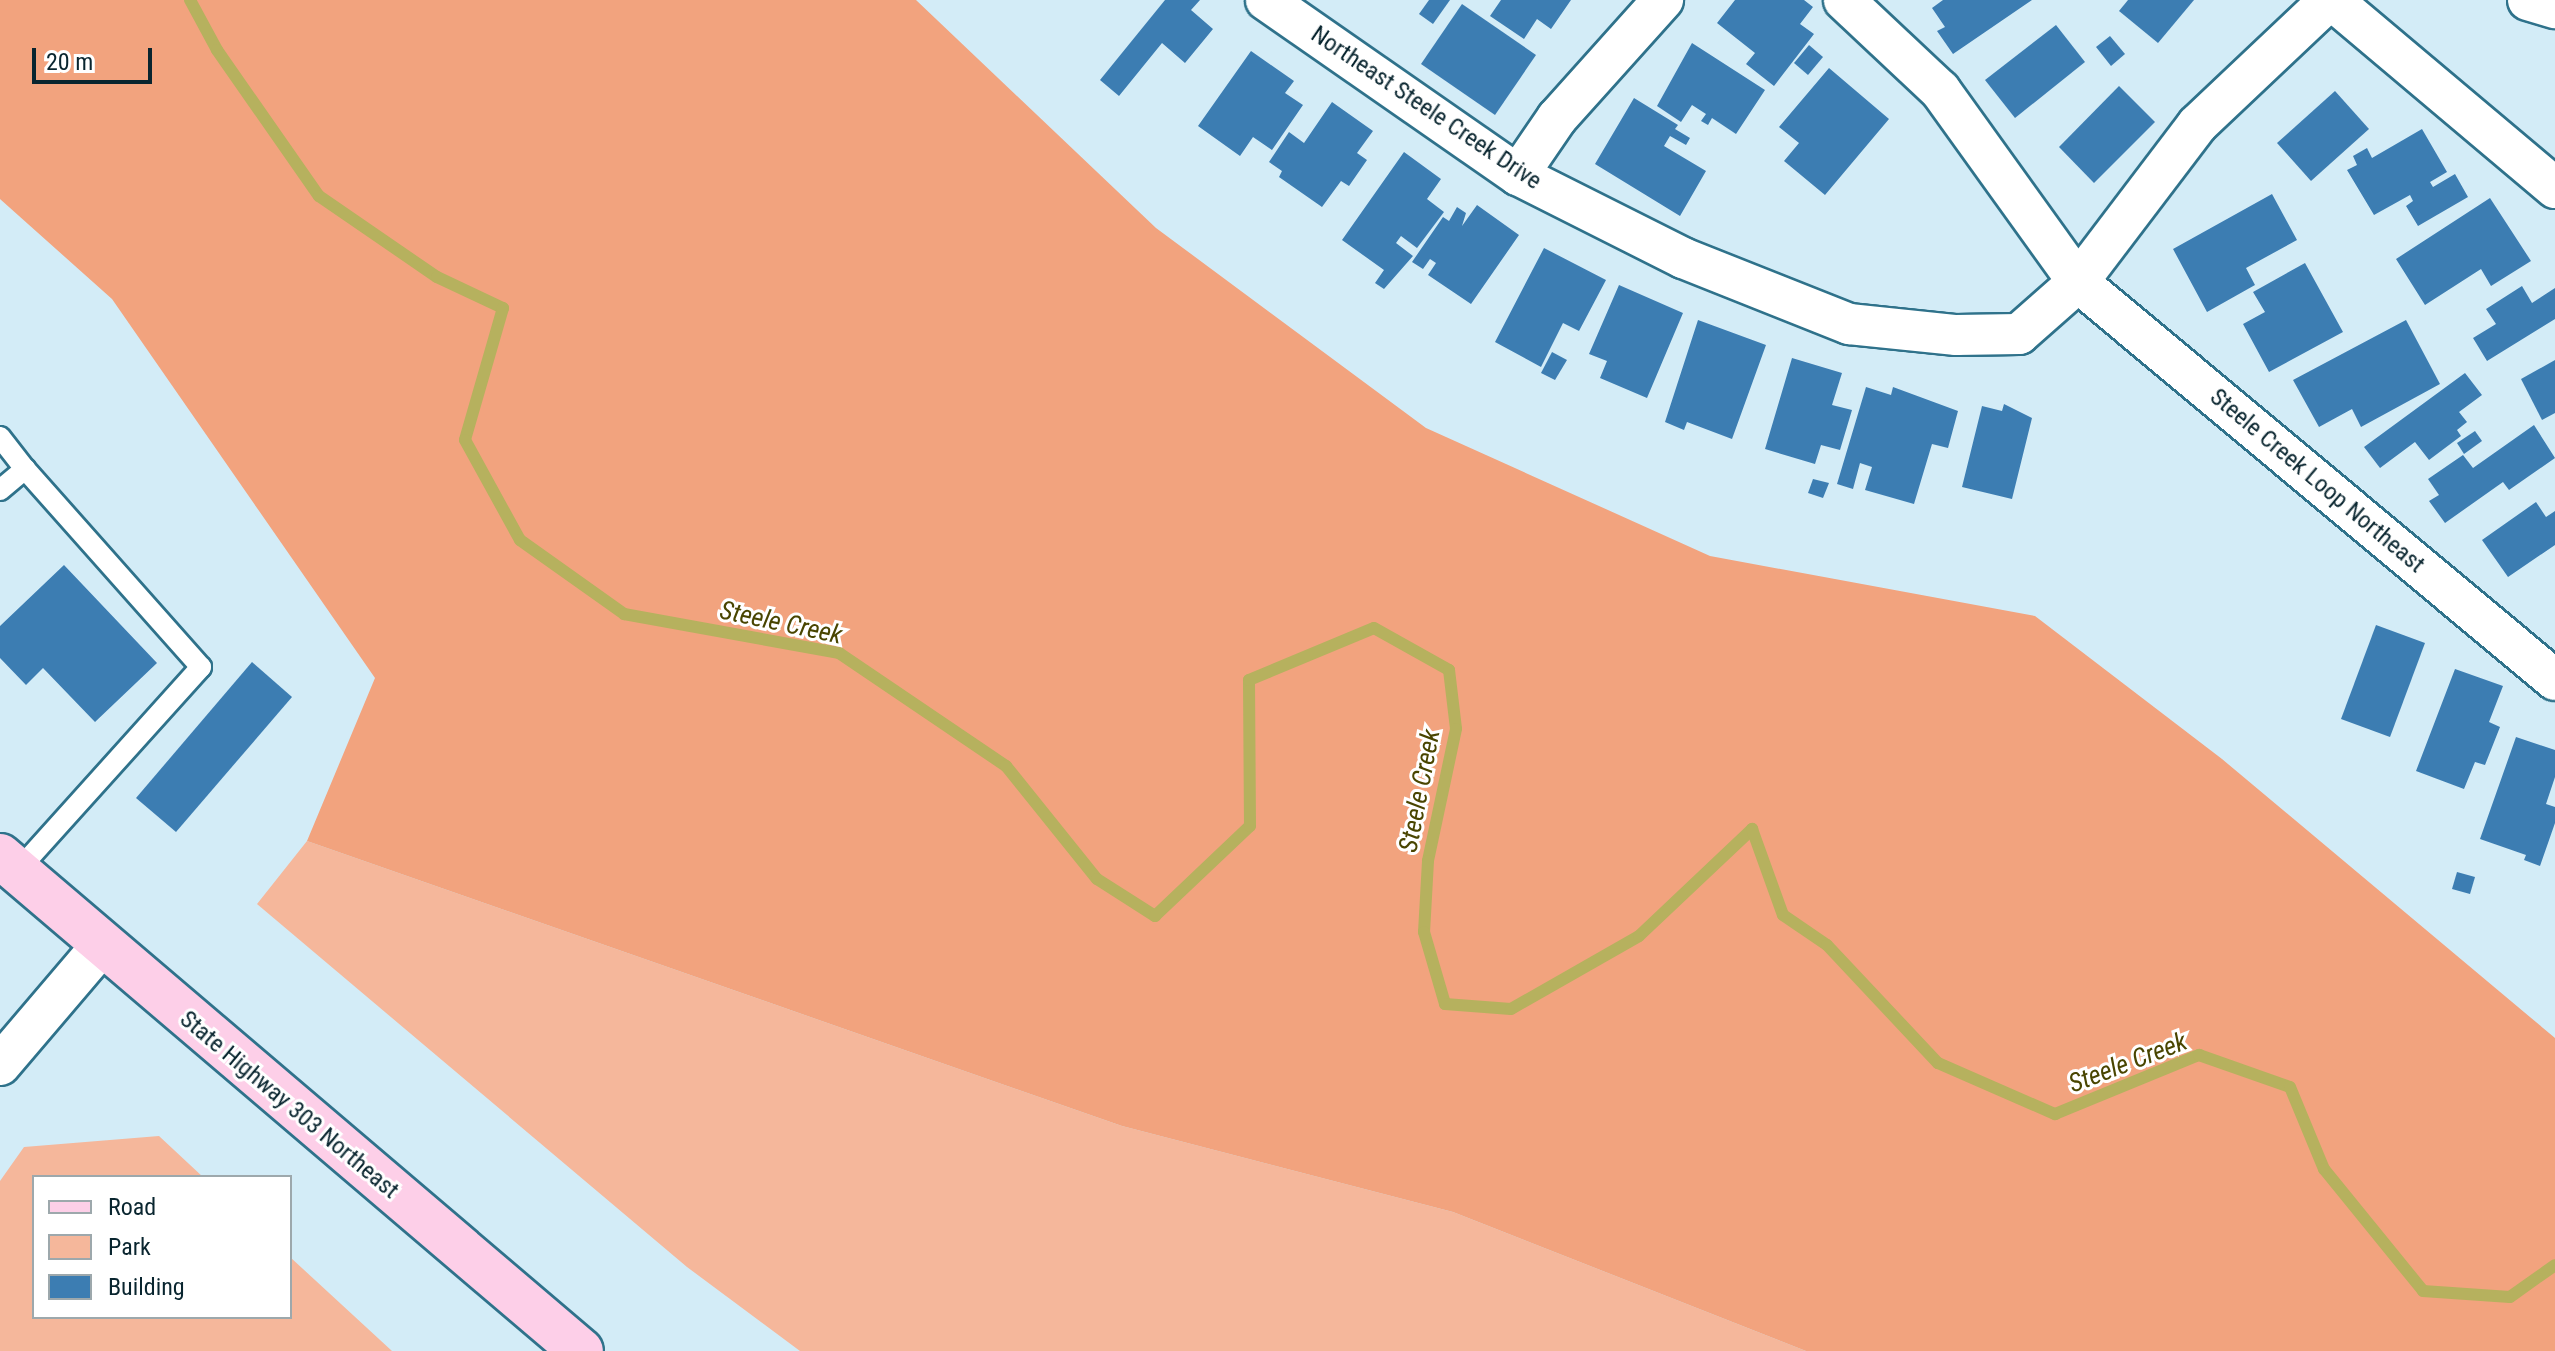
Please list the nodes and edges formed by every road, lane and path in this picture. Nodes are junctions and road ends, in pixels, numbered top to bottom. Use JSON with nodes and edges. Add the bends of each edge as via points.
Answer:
{"nodes":[{"id":1,"x":1266,"y":0,"type":"edge"},
{"id":2,"x":1663,"y":0,"type":"edge"},
{"id":3,"x":1844,"y":0,"type":"edge"},
{"id":4,"x":2331,"y":0,"type":"edge"},
{"id":5,"x":2528,"y":0,"type":"edge"},
{"id":6,"x":2555,"y":8,"type":"edge"},
{"id":7,"x":1518,"y":175,"type":"junction"},
{"id":8,"x":2555,"y":188,"type":"edge"},
{"id":9,"x":2078,"y":282,"type":"junction"},
{"id":10,"x":0,"y":437,"type":"edge"},
{"id":11,"x":25,"y":469,"type":"junction"},
{"id":12,"x":0,"y":490,"type":"edge"},
{"id":13,"x":2555,"y":680,"type":"edge"},
{"id":14,"x":9,"y":864,"type":"edge"},
{"id":15,"x":102,"y":945,"type":"junction"},
{"id":16,"x":0,"y":1065,"type":"edge"},
{"id":17,"x":581,"y":1351,"type":"edge"}],
"edges":[{"from":1,"to":7,"type":"street","name":"Northeast Steele Creek Drive"},
{"from":2,"to":7,"type":"street","via":[[1557,118]]},
{"from":3,"to":9,"type":"street","name":"Steele Creek Loop Northeast","via":[[1940,90]]},
{"from":4,"to":8,"type":"street"},
{"from":4,"to":9,"type":"street","name":"Northeast Steele Creek Drive","via":[[2197,125]]},
{"from":5,"to":6,"type":"street"},
{"from":7,"to":9,"type":"street","name":"Northeast Steele Creek Drive","via":[[1683,258],[1849,324],[1956,335],[2019,334]]},
{"from":9,"to":13,"type":"street","name":"Steele Creek Loop Northeast"},
{"from":10,"to":11,"type":"lane"},
{"from":11,"to":12,"type":"lane"},
{"from":11,"to":14,"type":"lane","via":[[201,667]]},
{"from":14,"to":15,"type":"main road","name":"State Highway 303 Northeast"},
{"from":15,"to":16,"type":"street"},
{"from":15,"to":17,"type":"main road","name":"State Highway 303 Northeast"}]}
